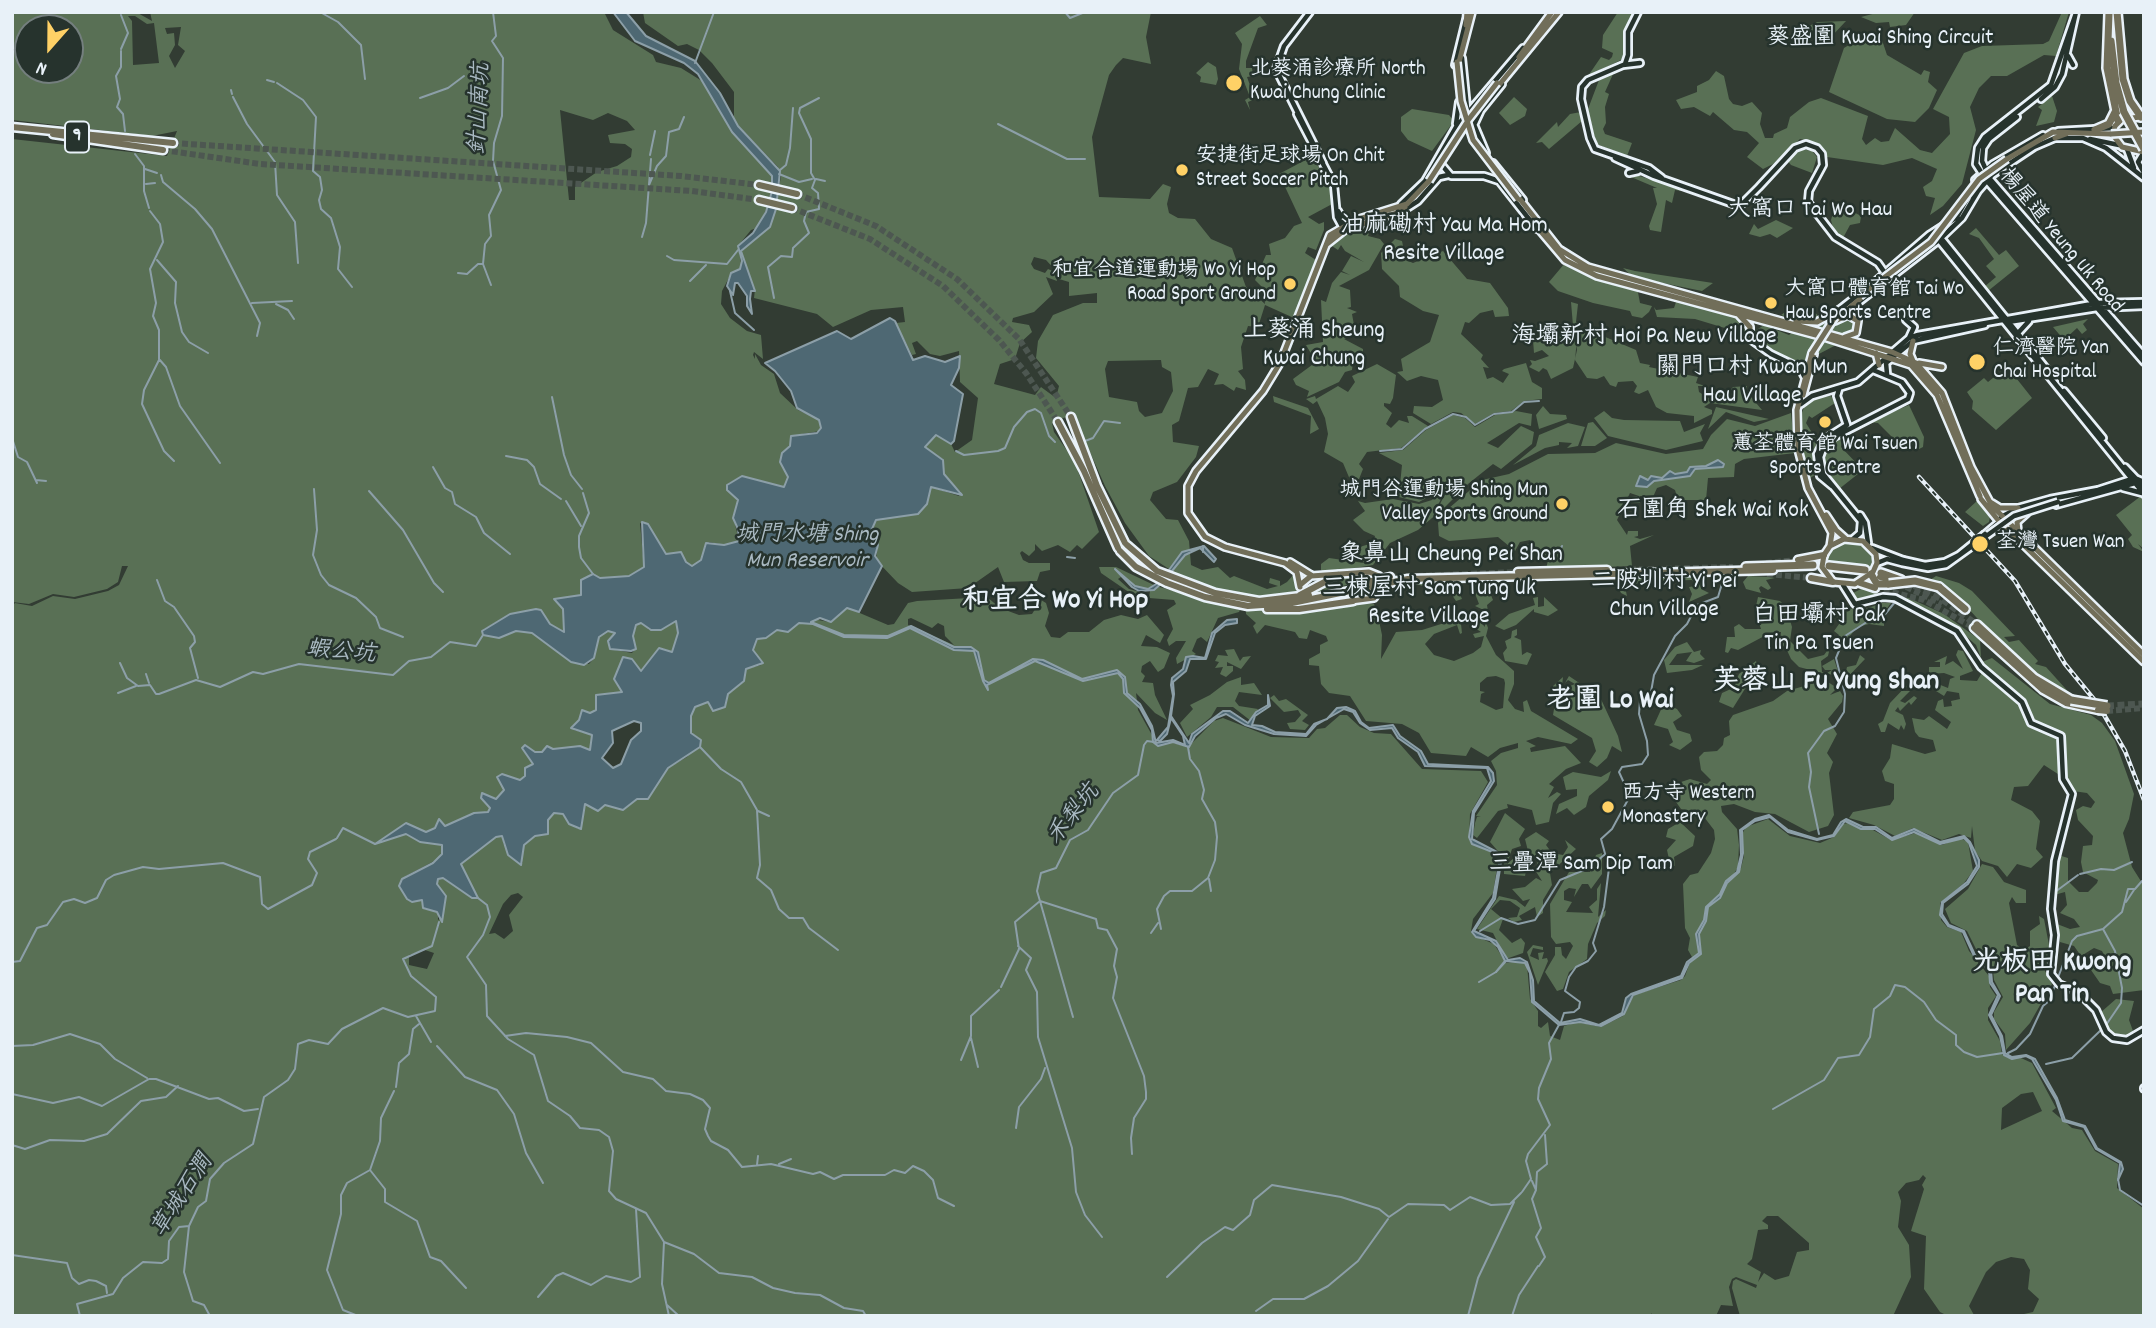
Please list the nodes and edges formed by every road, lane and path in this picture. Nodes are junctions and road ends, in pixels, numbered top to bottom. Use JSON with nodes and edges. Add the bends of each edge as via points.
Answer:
{"nodes":[{"id":1,"x":1310,"y":12,"type":"edge"},
{"id":2,"x":1552,"y":12,"type":"edge"},
{"id":3,"x":1559,"y":12,"type":"edge"},
{"id":4,"x":1638,"y":12,"type":"edge"},
{"id":5,"x":2113,"y":13,"type":"edge"},
{"id":6,"x":2075,"y":14,"type":"edge"},
{"id":7,"x":1469,"y":16,"type":"edge"},
{"id":8,"x":1464,"y":31,"type":"junction"},
{"id":9,"x":1629,"y":49,"type":"junction"},
{"id":10,"x":1525,"y":50,"type":"junction"},
{"id":11,"x":2067,"y":55,"type":"junction"},
{"id":12,"x":1623,"y":65,"type":"junction"},
{"id":13,"x":2073,"y":65,"type":"dead end"},
{"id":14,"x":1463,"y":92,"type":"junction"},
{"id":15,"x":1480,"y":99,"type":"junction"},
{"id":16,"x":2115,"y":111,"type":"junction"},
{"id":17,"x":2126,"y":111,"type":"junction"},
{"id":18,"x":1468,"y":113,"type":"junction"},
{"id":19,"x":2142,"y":117,"type":"edge"},
{"id":20,"x":1456,"y":128,"type":"junction"},
{"id":21,"x":1474,"y":128,"type":"junction"},
{"id":22,"x":12,"y":129,"type":"edge"},
{"id":23,"x":2114,"y":130,"type":"junction"},
{"id":24,"x":2067,"y":133,"type":"junction"},
{"id":25,"x":2094,"y":133,"type":"junction"},
{"id":26,"x":2144,"y":133,"type":"edge"},
{"id":27,"x":2043,"y":135,"type":"junction"},
{"id":28,"x":2054,"y":135,"type":"junction"},
{"id":29,"x":2082,"y":138,"type":"junction"},
{"id":30,"x":2144,"y":142,"type":"edge"},
{"id":31,"x":173,"y":143,"type":"tunnel mouth"},
{"id":32,"x":2119,"y":145,"type":"junction"},
{"id":33,"x":2127,"y":149,"type":"junction"},
{"id":34,"x":163,"y":150,"type":"tunnel mouth"},
{"id":35,"x":2144,"y":151,"type":"edge"},
{"id":36,"x":1982,"y":154,"type":"junction"},
{"id":37,"x":1614,"y":158,"type":"junction"},
{"id":38,"x":2007,"y":159,"type":"junction"},
{"id":39,"x":1438,"y":160,"type":"junction"},
{"id":40,"x":1492,"y":162,"type":"junction"},
{"id":41,"x":1976,"y":164,"type":"junction"},
{"id":42,"x":1993,"y":164,"type":"junction"},
{"id":43,"x":2135,"y":169,"type":"junction"},
{"id":44,"x":1639,"y":171,"type":"junction"},
{"id":45,"x":1983,"y":171,"type":"junction"},
{"id":46,"x":1998,"y":172,"type":"junction"},
{"id":47,"x":1629,"y":173,"type":"dead end"},
{"id":48,"x":1655,"y":174,"type":"junction"},
{"id":49,"x":2143,"y":174,"type":"edge"},
{"id":50,"x":1449,"y":175,"type":"junction"},
{"id":51,"x":1484,"y":176,"type":"junction"},
{"id":52,"x":1987,"y":180,"type":"junction"},
{"id":53,"x":1975,"y":181,"type":"junction"},
{"id":54,"x":759,"y":185,"type":"tunnel mouth"},
{"id":55,"x":1995,"y":188,"type":"junction"},
{"id":56,"x":1978,"y":191,"type":"junction"},
{"id":57,"x":797,"y":194,"type":"tunnel mouth"},
{"id":58,"x":1969,"y":198,"type":"junction"},
{"id":59,"x":759,"y":200,"type":"tunnel mouth"},
{"id":60,"x":793,"y":208,"type":"tunnel mouth"},
{"id":61,"x":1397,"y":210,"type":"junction"},
{"id":62,"x":1345,"y":227,"type":"junction"},
{"id":63,"x":1939,"y":229,"type":"junction"},
{"id":64,"x":1543,"y":233,"type":"junction"},
{"id":65,"x":1928,"y":237,"type":"junction"},
{"id":66,"x":1938,"y":239,"type":"junction"},
{"id":67,"x":1918,"y":246,"type":"junction"},
{"id":68,"x":1884,"y":274,"type":"junction"},
{"id":69,"x":2087,"y":298,"type":"junction"},
{"id":70,"x":2144,"y":304,"type":"edge"},
{"id":71,"x":2098,"y":305,"type":"junction"},
{"id":72,"x":2083,"y":306,"type":"junction"},
{"id":73,"x":2112,"y":306,"type":"junction"},
{"id":74,"x":1851,"y":307,"type":"junction"},
{"id":75,"x":1839,"y":310,"type":"junction"},
{"id":76,"x":1734,"y":312,"type":"junction"},
{"id":77,"x":1996,"y":312,"type":"junction"},
{"id":78,"x":2106,"y":315,"type":"junction"},
{"id":79,"x":1835,"y":319,"type":"junction"},
{"id":80,"x":1782,"y":320,"type":"junction"},
{"id":81,"x":1906,"y":320,"type":"dead end"},
{"id":82,"x":2029,"y":320,"type":"junction"},
{"id":83,"x":1768,"y":321,"type":"junction"},
{"id":84,"x":1992,"y":321,"type":"junction"},
{"id":85,"x":2007,"y":321,"type":"junction"},
{"id":86,"x":2018,"y":333,"type":"junction"},
{"id":87,"x":1824,"y":335,"type":"junction"},
{"id":88,"x":1751,"y":336,"type":"junction"},
{"id":89,"x":1842,"y":337,"type":"junction"},
{"id":90,"x":1911,"y":340,"type":"junction"},
{"id":91,"x":1813,"y":353,"type":"junction"},
{"id":92,"x":1876,"y":353,"type":"junction"},
{"id":93,"x":1892,"y":355,"type":"junction"},
{"id":94,"x":2144,"y":356,"type":"edge"},
{"id":95,"x":1808,"y":360,"type":"junction"},
{"id":96,"x":1914,"y":362,"type":"junction"},
{"id":97,"x":2144,"y":362,"type":"edge"},
{"id":98,"x":1796,"y":365,"type":"junction"},
{"id":99,"x":1879,"y":365,"type":"junction"},
{"id":100,"x":1942,"y":367,"type":"dead end"},
{"id":101,"x":1873,"y":370,"type":"junction"},
{"id":102,"x":1887,"y":374,"type":"junction"},
{"id":103,"x":1804,"y":376,"type":"junction"},
{"id":104,"x":1839,"y":389,"type":"junction"},
{"id":105,"x":1805,"y":390,"type":"junction"},
{"id":106,"x":1830,"y":392,"type":"junction"},
{"id":107,"x":1812,"y":396,"type":"junction"},
{"id":108,"x":1837,"y":396,"type":"junction"},
{"id":109,"x":1801,"y":404,"type":"junction"},
{"id":110,"x":1071,"y":417,"type":"tunnel mouth"},
{"id":111,"x":1058,"y":422,"type":"tunnel mouth"},
{"id":112,"x":1848,"y":427,"type":"junction"},
{"id":113,"x":2138,"y":484,"type":"edge"},
{"id":114,"x":2121,"y":488,"type":"junction"},
{"id":115,"x":2080,"y":496,"type":"junction"},
{"id":116,"x":1982,"y":498,"type":"junction"},
{"id":117,"x":1844,"y":500,"type":"junction"},
{"id":118,"x":2020,"y":507,"type":"junction"},
{"id":119,"x":2027,"y":513,"type":"junction"},
{"id":120,"x":2000,"y":519,"type":"junction"},
{"id":121,"x":2005,"y":524,"type":"junction"},
{"id":122,"x":2019,"y":534,"type":"junction"},
{"id":123,"x":1850,"y":539,"type":"junction"},
{"id":124,"x":1870,"y":545,"type":"junction"},
{"id":125,"x":1830,"y":546,"type":"junction"},
{"id":126,"x":1824,"y":555,"type":"junction"},
{"id":127,"x":1798,"y":560,"type":"tunnel mouth"},
{"id":128,"x":1903,"y":562,"type":"junction"},
{"id":129,"x":1285,"y":563,"type":"junction"},
{"id":130,"x":1766,"y":563,"type":"tunnel mouth"},
{"id":131,"x":1877,"y":563,"type":"junction"},
{"id":132,"x":1733,"y":567,"type":"tunnel mouth"},
{"id":133,"x":1813,"y":567,"type":"tunnel mouth"},
{"id":134,"x":1829,"y":568,"type":"tunnel mouth"},
{"id":135,"x":1746,"y":569,"type":"junction"},
{"id":136,"x":1621,"y":570,"type":"tunnel mouth"},
{"id":137,"x":1518,"y":572,"type":"tunnel mouth"},
{"id":138,"x":1155,"y":574,"type":"junction"},
{"id":139,"x":1767,"y":574,"type":"tunnel mouth"},
{"id":140,"x":1872,"y":574,"type":"junction"},
{"id":141,"x":1338,"y":575,"type":"junction"},
{"id":142,"x":1314,"y":576,"type":"junction"},
{"id":143,"x":1390,"y":577,"type":"tunnel mouth"},
{"id":144,"x":1811,"y":578,"type":"tunnel mouth"},
{"id":145,"x":1833,"y":582,"type":"junction"},
{"id":146,"x":1894,"y":582,"type":"junction"},
{"id":147,"x":1858,"y":583,"type":"junction"},
{"id":148,"x":1178,"y":584,"type":"junction"},
{"id":149,"x":1843,"y":585,"type":"junction"},
{"id":150,"x":1875,"y":588,"type":"tunnel mouth"},
{"id":151,"x":1850,"y":594,"type":"junction"},
{"id":152,"x":1290,"y":598,"type":"junction"},
{"id":153,"x":1353,"y":601,"type":"junction"},
{"id":154,"x":1315,"y":604,"type":"dead end"},
{"id":155,"x":1248,"y":606,"type":"junction"},
{"id":156,"x":1965,"y":609,"type":"dead end"},
{"id":157,"x":1977,"y":625,"type":"joint"},
{"id":158,"x":2144,"y":655,"type":"edge"},
{"id":159,"x":2144,"y":662,"type":"edge"},
{"id":160,"x":2107,"y":709,"type":"joint"},
{"id":161,"x":2144,"y":1030,"type":"edge"}],
"edges":[{"from":1,"to":62,"type":"main road","via":[[1276,62],[1276,72],[1334,185]]},
{"from":2,"to":10,"type":"main road"},
{"from":3,"to":10,"type":"main road"},
{"from":4,"to":9,"type":"main road","via":[[1628,32]]},
{"from":5,"to":16,"type":"highway","via":[[2106,68]]},
{"from":5,"to":17,"type":"highway","via":[[2114,72]]},
{"from":5,"to":19,"type":"highway","via":[[2123,79],[2132,105]]},
{"from":6,"to":11,"type":"main road"},
{"from":6,"to":41,"type":"main road","via":[[2051,85],[1983,139]]},
{"from":7,"to":8,"type":"main road"},
{"from":7,"to":14,"type":"main road"},
{"from":8,"to":20,"type":"main road","via":[[1455,63],[1460,111]]},
{"from":8,"to":64,"type":"main road","bridge":true,"via":[[1457,68],[1467,125],[1479,151]]},
{"from":9,"to":12,"type":"main road"},
{"from":9,"to":12,"type":"main road","via":[[1631,58],[1640,64]]},
{"from":10,"to":15,"type":"main road"},
{"from":10,"to":21,"type":"main road","via":[[1481,110]]},
{"from":10,"to":61,"type":"main road","bridge":true,"via":[[1419,197]]},
{"from":11,"to":13,"type":"main road"},
{"from":11,"to":36,"type":"main road","via":[[2055,87],[1989,139]]},
{"from":12,"to":37,"type":"main road","via":[[1587,81],[1581,93],[1593,146]]},
{"from":14,"to":15,"type":"main road"},
{"from":14,"to":18,"type":"main road"},
{"from":15,"to":18,"type":"main road"},
{"from":16,"to":23,"type":"highway"},
{"from":16,"to":25,"type":"highway","via":[[2109,124]]},
{"from":17,"to":30,"type":"highway","bridge":true},
{"from":17,"to":35,"type":"highway","bridge":true},
{"from":18,"to":20,"type":"main road"},
{"from":18,"to":21,"type":"main road"},
{"from":19,"to":23,"type":"main road"},
{"from":20,"to":21,"type":"main road"},
{"from":20,"to":39,"type":"main road"},
{"from":21,"to":40,"type":"main road"},
{"from":22,"to":31,"type":"highway","number":"9"},
{"from":22,"to":34,"type":"highway","number":"9"},
{"from":23,"to":24,"type":"main road"},
{"from":23,"to":25,"type":"main road"},
{"from":23,"to":26,"type":"main road","bridge":true},
{"from":23,"to":32,"type":"main road"},
{"from":24,"to":25,"type":"main road"},
{"from":24,"to":28,"type":"main road"},
{"from":24,"to":38,"type":"main road","via":[[2045,138]]},
{"from":25,"to":28,"type":"main road","via":[[2069,128]]},
{"from":27,"to":28,"type":"main road"},
{"from":27,"to":38,"type":"main road"},
{"from":27,"to":42,"type":"main road"},
{"from":28,"to":29,"type":"main road"},
{"from":28,"to":46,"type":"main road"},
{"from":29,"to":32,"type":"main road"},
{"from":29,"to":43,"type":"main road"},
{"from":32,"to":33,"type":"main road"},
{"from":33,"to":35,"type":"main road"},
{"from":33,"to":43,"type":"main road"},
{"from":35,"to":49,"type":"main road","via":[[2138,162]]},
{"from":36,"to":42,"type":"main road"},
{"from":36,"to":45,"type":"main road"},
{"from":37,"to":44,"type":"main road"},
{"from":37,"to":48,"type":"main road"},
{"from":38,"to":74,"type":"main road","bridge":true,"via":[[1981,180],[1932,244]]},
{"from":38,"to":79,"type":"main road","bridge":true,"via":[[1979,179],[1931,243]]},
{"from":39,"to":50,"type":"main road"},
{"from":39,"to":61,"type":"main road"},
{"from":40,"to":51,"type":"main road","via":[[1493,170]]},
{"from":40,"to":64,"type":"main road"},
{"from":41,"to":45,"type":"main road","name":"楊屋道 Yeung Uk Road"},
{"from":41,"to":53,"type":"main road"},
{"from":42,"to":45,"type":"main road"},
{"from":43,"to":49,"type":"main road"},
{"from":44,"to":47,"type":"main road"},
{"from":44,"to":48,"type":"main road"},
{"from":45,"to":52,"type":"main road","name":"楊屋道 Yeung Uk Road"},
{"from":45,"to":53,"type":"main road"},
{"from":46,"to":52,"type":"main road"},
{"from":46,"to":55,"type":"main road"},
{"from":48,"to":68,"type":"main road","via":[[1738,206],[1798,146],[1817,148],[1823,165],[1808,202],[1835,237]]},
{"from":50,"to":51,"type":"main road"},
{"from":50,"to":61,"type":"main road","via":[[1438,177],[1418,201]]},
{"from":51,"to":64,"type":"main road","via":[[1504,185]]},
{"from":52,"to":55,"type":"main road","name":"楊屋道 Yeung Uk Road"},
{"from":52,"to":56,"type":"main road"},
{"from":52,"to":58,"type":"main road"},
{"from":53,"to":58,"type":"main road"},
{"from":54,"to":57,"type":"highway"},
{"from":55,"to":56,"type":"main road"},
{"from":55,"to":69,"type":"main road","name":"楊屋道 Yeung Uk Road"},
{"from":55,"to":71,"type":"main road","name":"楊屋道 Yeung Uk Road"},
{"from":56,"to":66,"type":"main road","via":[[1962,218]]},
{"from":58,"to":63,"type":"main road","via":[[1959,215]]},
{"from":59,"to":60,"type":"highway"},
{"from":61,"to":62,"type":"main road"},
{"from":62,"to":129,"type":"main road","via":[[1330,235],[1280,363],[1260,395],[1194,474],[1187,493],[1190,518],[1205,537]]},
{"from":63,"to":65,"type":"main road"},
{"from":63,"to":66,"type":"main road"},
{"from":64,"to":76,"type":"main road","via":[[1565,260],[1585,271]]},
{"from":64,"to":80,"type":"main road","via":[[1587,267]]},
{"from":65,"to":66,"type":"main road"},
{"from":65,"to":67,"type":"main road"},
{"from":66,"to":67,"type":"main road"},
{"from":66,"to":74,"type":"main road","bridge":true},
{"from":66,"to":77,"type":"main road"},
{"from":66,"to":85,"type":"main road"},
{"from":67,"to":68,"type":"main road"},
{"from":68,"to":75,"type":"main road","bridge":true},
{"from":69,"to":71,"type":"main road","name":"楊屋道 Yeung Uk Road"},
{"from":69,"to":72,"type":"main road"},
{"from":70,"to":71,"type":"main road"},
{"from":70,"to":73,"type":"main road"},
{"from":71,"to":72,"type":"main road"},
{"from":71,"to":73,"type":"main road"},
{"from":71,"to":78,"type":"main road","name":"楊屋道 Yeung Uk Road"},
{"from":71,"to":82,"type":"main road"},
{"from":72,"to":85,"type":"main road"},
{"from":73,"to":78,"type":"main road"},
{"from":74,"to":79,"type":"main road"},
{"from":75,"to":79,"type":"main road","bridge":true},
{"from":75,"to":80,"type":"main road","via":[[1818,322]]},
{"from":76,"to":83,"type":"main road"},
{"from":76,"to":88,"type":"main road","via":[[1745,319]]},
{"from":77,"to":84,"type":"main road"},
{"from":77,"to":85,"type":"main road"},
{"from":78,"to":94,"type":"main road","name":"楊屋道 Yeung Uk Road"},
{"from":78,"to":97,"type":"main road","name":"楊屋道 Yeung Uk Road"},
{"from":79,"to":89,"type":"main road","via":[[1851,316],[1858,321],[1858,330]]},
{"from":79,"to":91,"type":"main road","bridge":true},
{"from":80,"to":87,"type":"main road"},
{"from":81,"to":90,"type":"main road","via":[[1914,327]]},
{"from":82,"to":85,"type":"main road"},
{"from":82,"to":86,"type":"main road"},
{"from":83,"to":87,"type":"main road"},
{"from":83,"to":88,"type":"main road","via":[[1755,326]]},
{"from":84,"to":85,"type":"main road"},
{"from":84,"to":90,"type":"main road"},
{"from":85,"to":86,"type":"main road"},
{"from":85,"to":90,"type":"main road"},
{"from":85,"to":113,"type":"main road"},
{"from":86,"to":113,"type":"main road"},
{"from":87,"to":89,"type":"main road"},
{"from":87,"to":92,"type":"main road"},
{"from":88,"to":98,"type":"main road","via":[[1771,354]]},
{"from":89,"to":93,"type":"main road"},
{"from":90,"to":93,"type":"main road"},
{"from":90,"to":96,"type":"main road"},
{"from":91,"to":95,"type":"main road"},
{"from":91,"to":105,"type":"main road"},
{"from":92,"to":93,"type":"main road"},
{"from":92,"to":99,"type":"main road"},
{"from":93,"to":96,"type":"main road"},
{"from":93,"to":99,"type":"main road"},
{"from":93,"to":102,"type":"main road","via":[[1885,366]]},
{"from":93,"to":116,"type":"main road","via":[[1931,385]]},
{"from":95,"to":98,"type":"main road"},
{"from":95,"to":103,"type":"main road"},
{"from":96,"to":100,"type":"main road"},
{"from":96,"to":116,"type":"main road","via":[[1942,393],[1977,473]]},
{"from":98,"to":103,"type":"main road"},
{"from":99,"to":101,"type":"main road"},
{"from":101,"to":102,"type":"main road"},
{"from":101,"to":104,"type":"main road"},
{"from":102,"to":112,"type":"main road","via":[[1902,382],[1910,393],[1907,401]]},
{"from":103,"to":125,"type":"main road","via":[[1797,410],[1798,449],[1808,488],[1832,533]]},
{"from":104,"to":106,"type":"main road"},
{"from":104,"to":108,"type":"main road"},
{"from":105,"to":107,"type":"main road"},
{"from":105,"to":109,"type":"main road"},
{"from":106,"to":107,"type":"main road"},
{"from":106,"to":108,"type":"main road"},
{"from":107,"to":109,"type":"main road"},
{"from":108,"to":112,"type":"main road"},
{"from":109,"to":123,"type":"main road","via":[[1800,445],[1808,478],[1829,520]]},
{"from":110,"to":138,"type":"highway","via":[[1097,486],[1126,544]]},
{"from":111,"to":138,"type":"highway","via":[[1119,550]]},
{"from":112,"to":117,"type":"main road","via":[[1825,439],[1817,454],[1821,476]]},
{"from":113,"to":114,"type":"main road"},
{"from":113,"to":114,"type":"main road"},
{"from":113,"to":115,"type":"main road"},
{"from":114,"to":115,"type":"main road"},
{"from":115,"to":118,"type":"main road"},
{"from":115,"to":119,"type":"main road"},
{"from":115,"to":128,"type":"main road","bridge":true,"via":[[2013,514],[1945,562]]},
{"from":116,"to":118,"type":"main road","via":[[2000,508]]},
{"from":116,"to":120,"type":"main road"},
{"from":117,"to":123,"type":"main road","via":[[1861,523],[1860,533]]},
{"from":117,"to":124,"type":"main road","via":[[1864,519]]},
{"from":118,"to":119,"type":"main road"},
{"from":118,"to":120,"type":"main road"},
{"from":119,"to":121,"type":"main road"},
{"from":119,"to":122,"type":"main road","via":[[2017,522]]},
{"from":120,"to":121,"type":"main road"},
{"from":121,"to":122,"type":"main road"},
{"from":121,"to":159,"type":"main road"},
{"from":122,"to":158,"type":"main road"},
{"from":123,"to":124,"type":"main road"},
{"from":123,"to":125,"type":"main road"},
{"from":124,"to":128,"type":"main road"},
{"from":124,"to":131,"type":"main road"},
{"from":125,"to":126,"type":"main road"},
{"from":126,"to":127,"type":"highway"},
{"from":126,"to":145,"type":"main road","via":[[1824,570]]},
{"from":128,"to":131,"type":"main road","via":[[1887,559]]},
{"from":129,"to":142,"type":"main road"},
{"from":129,"to":142,"type":"main road","via":[[1297,572],[1300,588],[1306,578]]},
{"from":130,"to":135,"type":"highway"},
{"from":131,"to":140,"type":"main road"},
{"from":132,"to":135,"type":"highway"},
{"from":133,"to":135,"type":"highway"},
{"from":134,"to":140,"type":"highway"},
{"from":135,"to":139,"type":"highway"},
{"from":135,"to":155,"type":"highway","via":[[1408,579],[1292,603]]},
{"from":136,"to":137,"type":"highway"},
{"from":138,"to":148,"type":"highway"},
{"from":140,"to":146,"type":"highway"},
{"from":140,"to":146,"type":"highway","via":[[1877,584]]},
{"from":140,"to":147,"type":"main road"},
{"from":141,"to":142,"type":"main road"},
{"from":141,"to":152,"type":"highway"},
{"from":141,"to":153,"type":"main road","bridge":true,"via":[[1369,572],[1379,576],[1382,586],[1374,598]]},
{"from":143,"to":152,"type":"highway"},
{"from":144,"to":145,"type":"highway"},
{"from":145,"to":149,"type":"main road"},
{"from":146,"to":156,"type":"highway","bridge":true,"via":[[1912,580],[1939,587]]},
{"from":147,"to":149,"type":"main road"},
{"from":147,"to":150,"type":"highway"},
{"from":147,"to":151,"type":"main road"},
{"from":148,"to":152,"type":"highway","via":[[1240,599]]},
{"from":148,"to":155,"type":"highway","via":[[1219,601]]},
{"from":149,"to":151,"type":"main road"},
{"from":151,"to":161,"type":"main road","via":[[1855,604],[1889,597],[1964,638],[1981,667],[2021,700],[2031,723],[2062,738],[2063,777],[2072,796],[2055,861],[2051,974],[2078,992],[2111,1036],[2121,1041]]},
{"from":153,"to":154,"type":"main road"},
{"from":153,"to":155,"type":"highway","via":[[1299,609]]},
{"from":157,"to":160,"type":"highway","bridge":true,"via":[[2038,681],[2071,700]]},
{"from":157,"to":160,"type":"highway","bridge":true,"via":[[2040,688],[2077,706]]}]}
